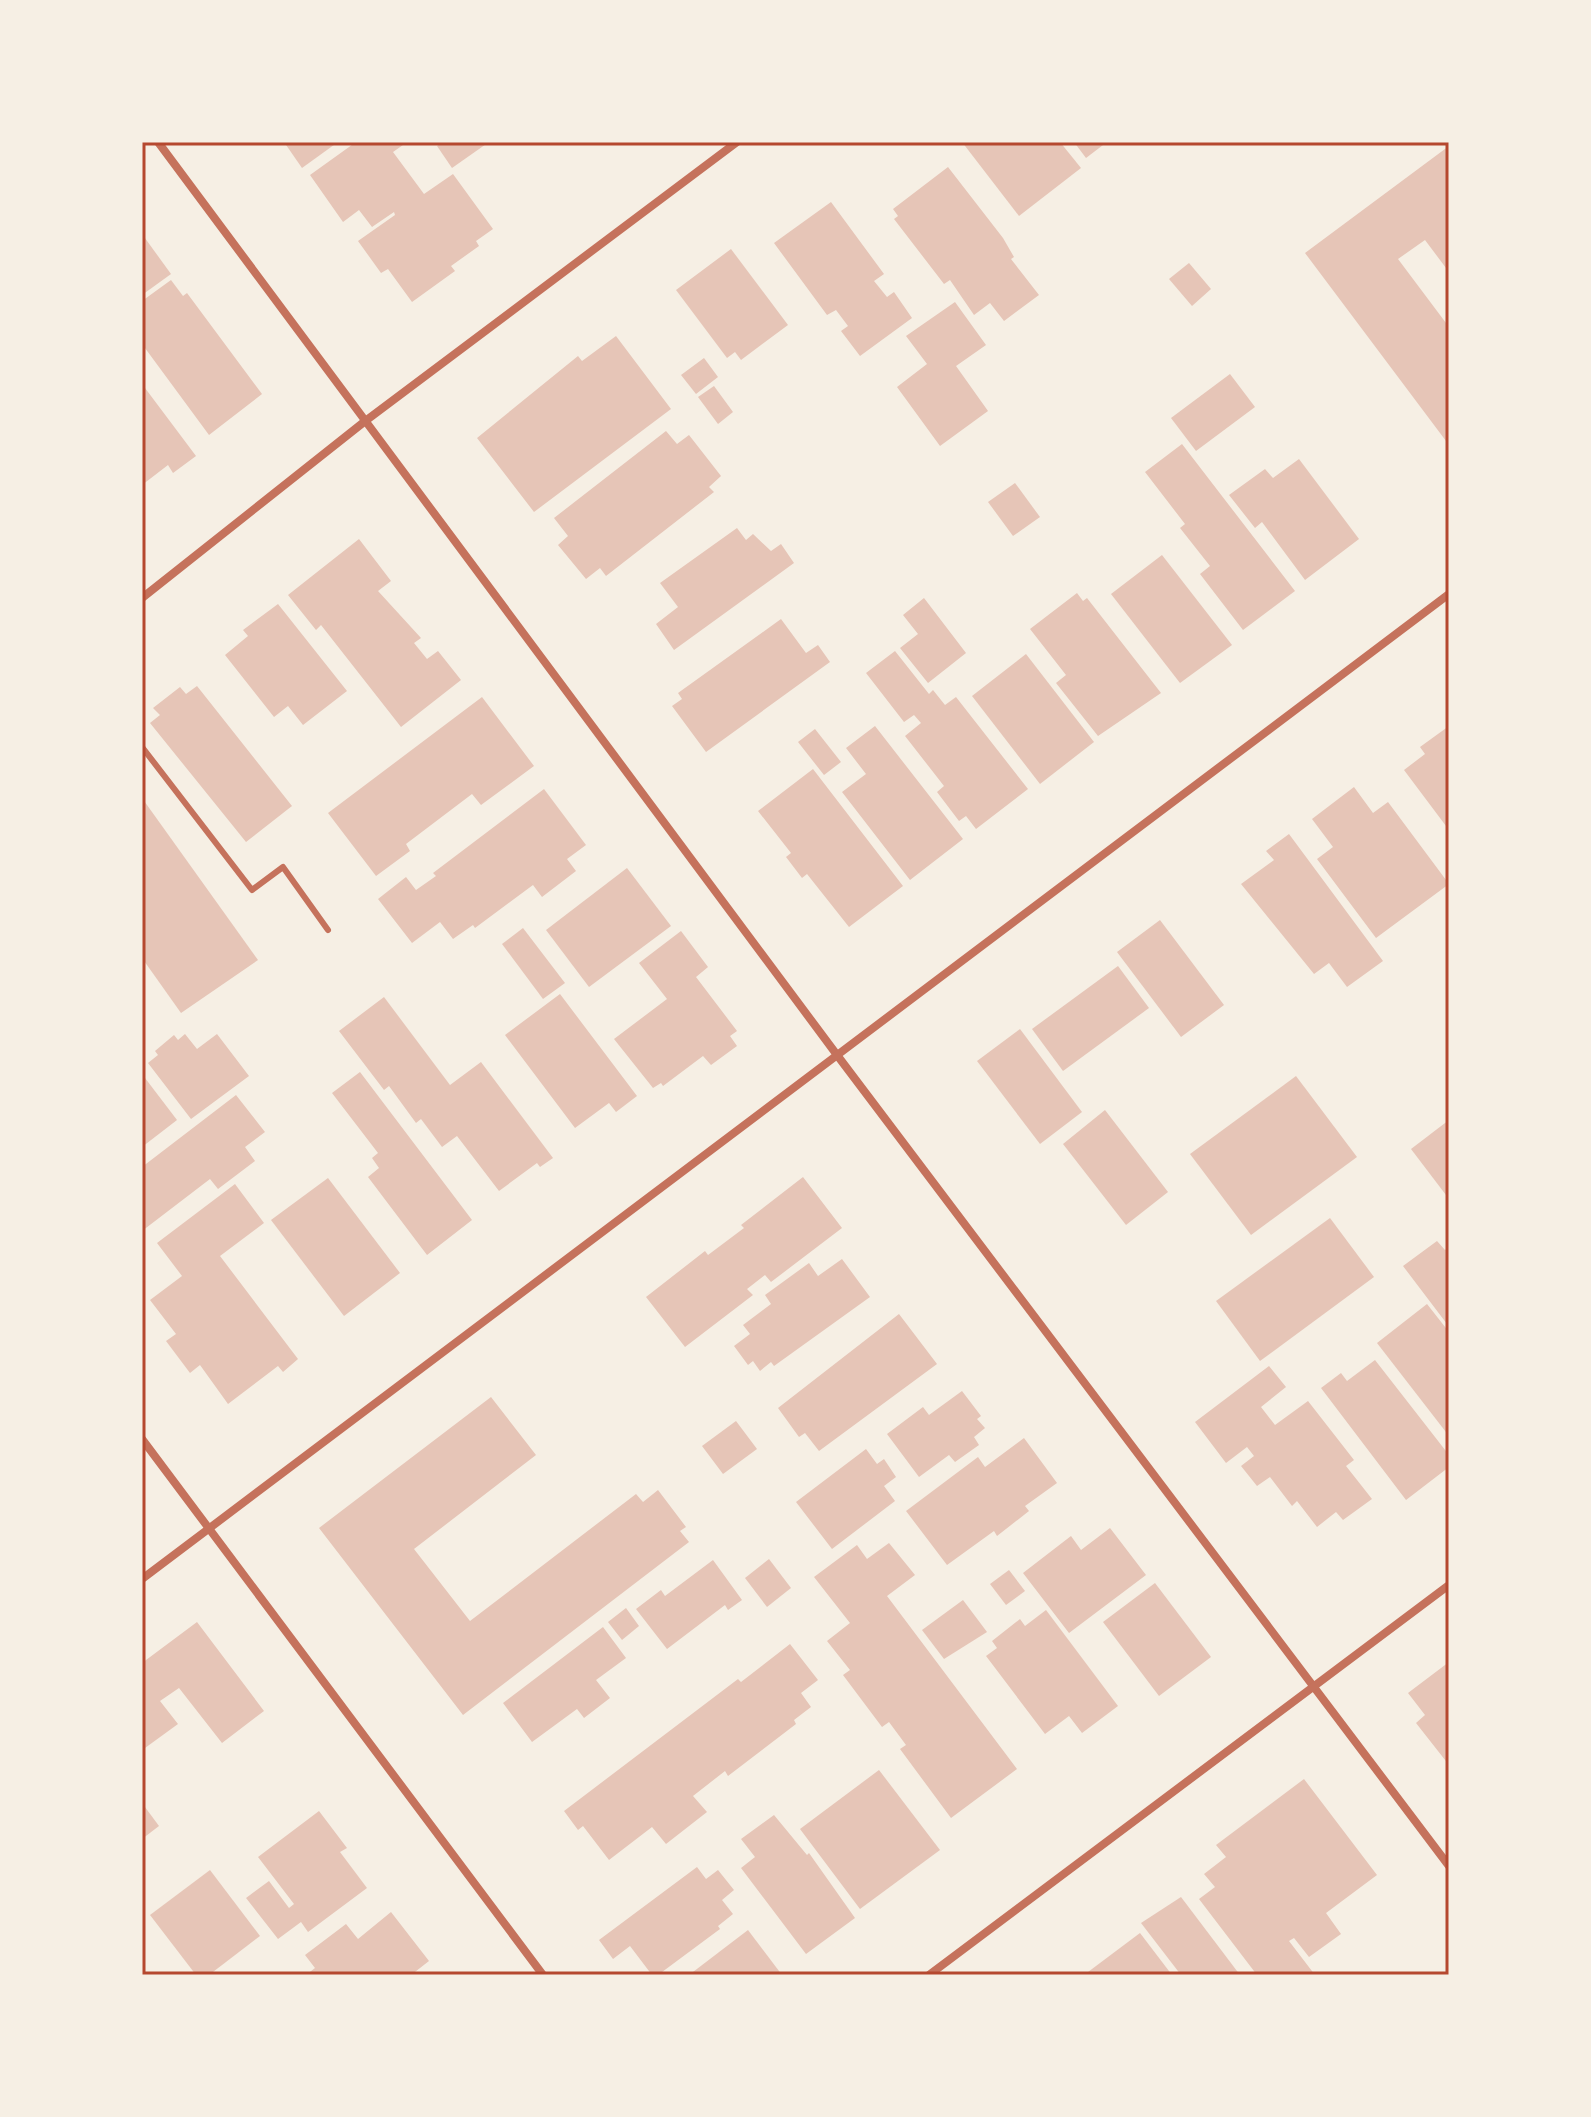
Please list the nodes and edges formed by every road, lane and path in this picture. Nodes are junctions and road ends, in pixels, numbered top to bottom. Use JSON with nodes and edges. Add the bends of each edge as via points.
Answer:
{"nodes":[{"id":1,"x":158,"y":142,"type":"edge"},
{"id":2,"x":737,"y":142,"type":"edge"},
{"id":3,"x":364,"y":422,"type":"junction"},
{"id":4,"x":1449,"y":594,"type":"edge"},
{"id":5,"x":142,"y":598,"type":"edge"},
{"id":6,"x":142,"y":747,"type":"edge"},
{"id":7,"x":328,"y":930,"type":"dead end"},
{"id":8,"x":837,"y":1055,"type":"junction"},
{"id":9,"x":142,"y":1439,"type":"edge"},
{"id":10,"x":209,"y":1528,"type":"junction"},
{"id":11,"x":142,"y":1579,"type":"edge"},
{"id":12,"x":1449,"y":1585,"type":"edge"},
{"id":13,"x":1315,"y":1687,"type":"junction"},
{"id":14,"x":1449,"y":1866,"type":"edge"},
{"id":15,"x":543,"y":1975,"type":"edge"},
{"id":16,"x":929,"y":1975,"type":"edge"}],
"edges":[{"from":1,"to":3,"type":"street"},
{"from":2,"to":3,"type":"street"},
{"from":3,"to":5,"type":"street"},
{"from":3,"to":8,"type":"street"},
{"from":4,"to":8,"type":"street"},
{"from":6,"to":7,"type":"lane","via":[[252,890],[283,867]]},
{"from":8,"to":10,"type":"street"},
{"from":8,"to":13,"type":"street"},
{"from":9,"to":10,"type":"street"},
{"from":10,"to":11,"type":"street"},
{"from":10,"to":15,"type":"street"},
{"from":12,"to":13,"type":"street"},
{"from":13,"to":14,"type":"street"},
{"from":13,"to":16,"type":"street"}]}
